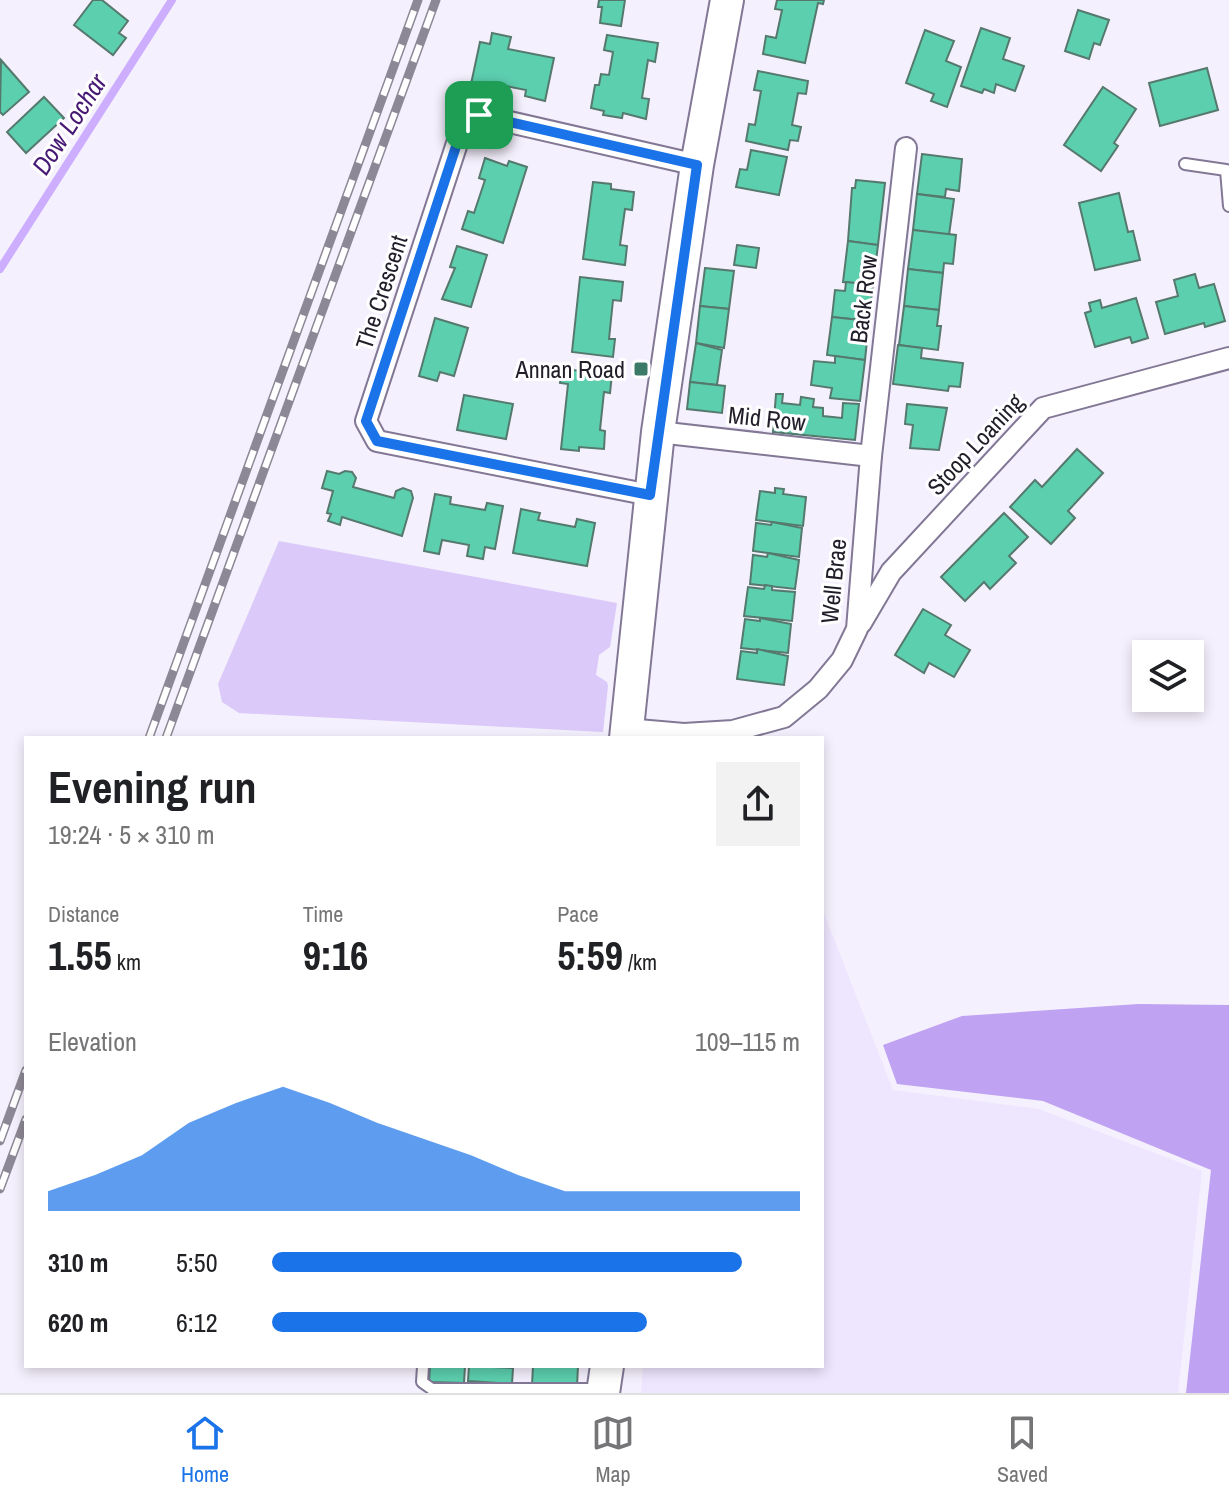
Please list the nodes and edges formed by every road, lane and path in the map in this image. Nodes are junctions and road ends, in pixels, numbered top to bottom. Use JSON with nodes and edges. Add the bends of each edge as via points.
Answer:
{"nodes":[{"id":1,"x":727,"y":0,"type":"edge"},
{"id":2,"x":906,"y":148,"type":"dead end"},
{"id":3,"x":1185,"y":164,"type":"dead end"},
{"id":4,"x":697,"y":165,"type":"junction"},
{"id":5,"x":1229,"y":206,"type":"edge"},
{"id":6,"x":1229,"y":358,"type":"edge"},
{"id":7,"x":658,"y":432,"type":"junction"},
{"id":8,"x":871,"y":456,"type":"junction"},
{"id":9,"x":650,"y":495,"type":"junction"},
{"id":10,"x":857,"y":629,"type":"junction"},
{"id":11,"x":626,"y":734,"type":"edge"},
{"id":12,"x":423,"y":1368,"type":"edge"},
{"id":13,"x":605,"y":1383,"type":"edge"}],
"edges":[{"from":1,"to":4,"type":"main road"},
{"from":2,"to":8,"type":"street","name":"Back Row"},
{"from":3,"to":5,"type":"lane","via":[[1226,170]]},
{"from":4,"to":7,"type":"main road"},
{"from":4,"to":9,"type":"street","name":"The Crescent","via":[[479,115],[464,122],[366,421],[377,441]]},
{"from":6,"to":10,"type":"street","name":"Stoop Loaning","via":[[1043,408],[891,572]]},
{"from":7,"to":8,"type":"street","name":"Mid Row"},
{"from":7,"to":9,"type":"main road"},
{"from":8,"to":10,"type":"street","name":"Well Brae"},
{"from":9,"to":11,"type":"main road"},
{"from":10,"to":11,"type":"street","name":"Well Brae","via":[[842,660],[818,689],[784,717],[733,731]]},
{"from":12,"to":13,"type":"lane","via":[[422,1382],[432,1389]]}]}
